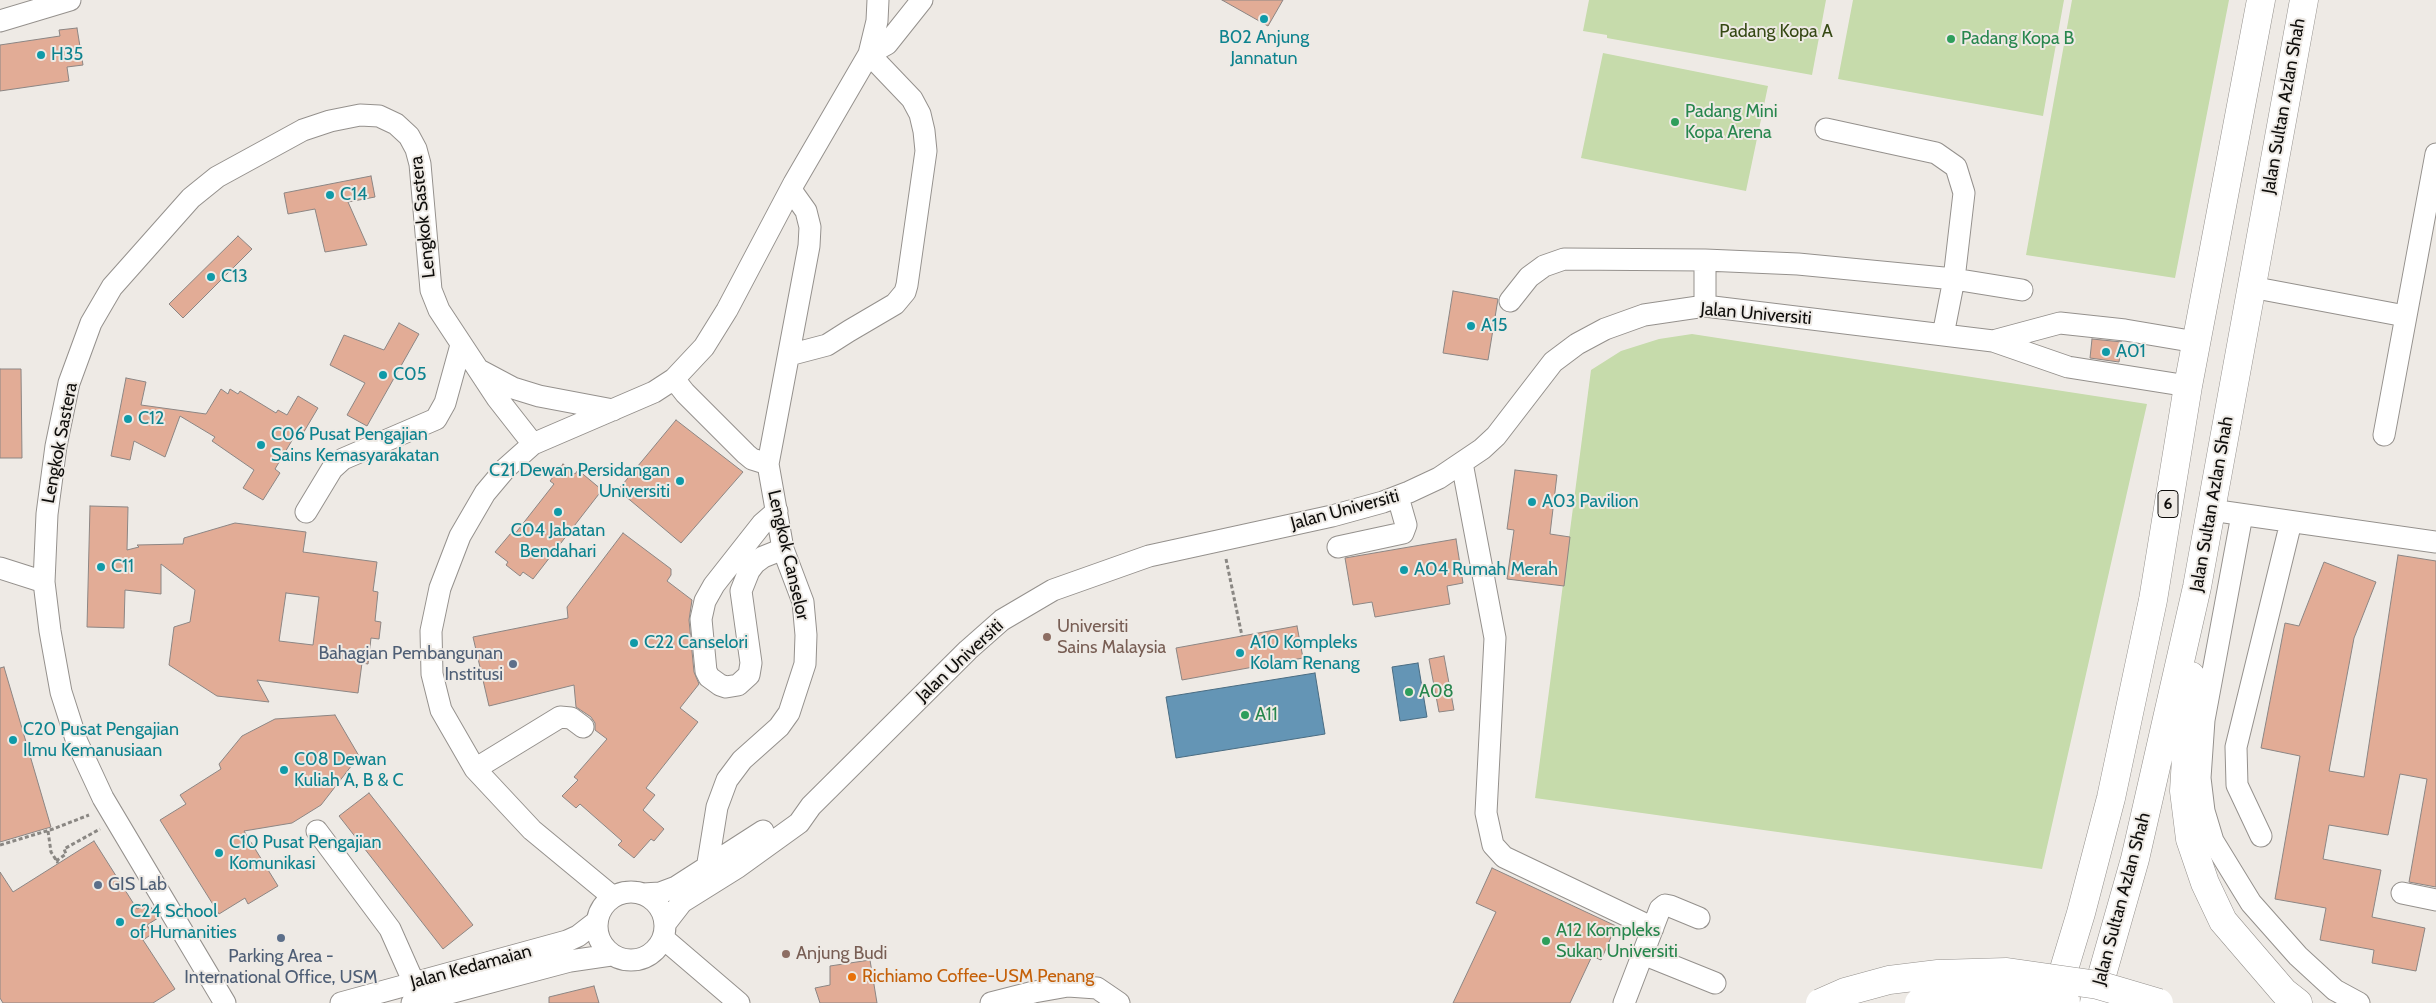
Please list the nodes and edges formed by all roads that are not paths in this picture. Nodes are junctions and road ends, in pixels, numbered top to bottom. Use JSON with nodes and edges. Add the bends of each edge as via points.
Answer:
{"nodes":[{"id":1,"x":70,"y":0,"type":"edge"},
{"id":2,"x":878,"y":0,"type":"edge"},
{"id":3,"x":922,"y":0,"type":"edge"},
{"id":4,"x":2261,"y":0,"type":"edge"},
{"id":5,"x":2304,"y":0,"type":"edge"},
{"id":6,"x":0,"y":21,"type":"edge"},
{"id":7,"x":870,"y":54,"type":"junction"},
{"id":8,"x":1826,"y":129,"type":"dead end"},
{"id":9,"x":2436,"y":154,"type":"edge"},
{"id":10,"x":791,"y":190,"type":"junction"},
{"id":11,"x":1705,"y":260,"type":"junction"},
{"id":12,"x":1954,"y":279,"type":"junction"},
{"id":13,"x":2252,"y":287,"type":"junction"},
{"id":14,"x":2022,"y":290,"type":"dead end"},
{"id":15,"x":1510,"y":301,"type":"dead end"},
{"id":16,"x":1705,"y":306,"type":"junction"},
{"id":17,"x":2405,"y":316,"type":"junction"},
{"id":18,"x":1943,"y":335,"type":"junction"},
{"id":19,"x":1993,"y":341,"type":"junction"},
{"id":20,"x":2196,"y":342,"type":"junction"},
{"id":21,"x":461,"y":344,"type":"junction"},
{"id":22,"x":789,"y":355,"type":"junction"},
{"id":23,"x":481,"y":371,"type":"junction"},
{"id":24,"x":674,"y":379,"type":"junction"},
{"id":25,"x":2188,"y":386,"type":"junction"},
{"id":26,"x":613,"y":410,"type":"junction"},
{"id":27,"x":2384,"y":435,"type":"dead end"},
{"id":28,"x":533,"y":444,"type":"junction"},
{"id":29,"x":1462,"y":463,"type":"junction"},
{"id":30,"x":768,"y":464,"type":"junction"},
{"id":31,"x":1398,"y":497,"type":"junction"},
{"id":32,"x":2211,"y":510,"type":"junction"},
{"id":33,"x":777,"y":511,"type":"junction"},
{"id":34,"x":306,"y":512,"type":"dead end"},
{"id":35,"x":2242,"y":515,"type":"junction"},
{"id":36,"x":2291,"y":522,"type":"junction"},
{"id":37,"x":2436,"y":542,"type":"edge"},
{"id":38,"x":1338,"y":547,"type":"dead end"},
{"id":39,"x":783,"y":549,"type":"junction"},
{"id":40,"x":0,"y":568,"type":"edge"},
{"id":41,"x":44,"y":582,"type":"junction"},
{"id":42,"x":2197,"y":587,"type":"junction"},
{"id":43,"x":741,"y":591,"type":"junction"},
{"id":44,"x":708,"y":594,"type":"junction"},
{"id":45,"x":583,"y":727,"type":"dead end"},
{"id":46,"x":475,"y":769,"type":"junction"},
{"id":47,"x":811,"y":806,"type":"junction"},
{"id":48,"x":316,"y":831,"type":"dead end"},
{"id":49,"x":2261,"y":836,"type":"dead end"},
{"id":50,"x":707,"y":869,"type":"junction"},
{"id":51,"x":2402,"y":893,"type":"dead end"},
{"id":52,"x":643,"y":894,"type":"junction"},
{"id":53,"x":613,"y":897,"type":"junction"},
{"id":54,"x":2436,"y":900,"type":"edge"},
{"id":55,"x":1699,"y":918,"type":"dead end"},
{"id":56,"x":596,"y":922,"type":"junction"},
{"id":57,"x":1653,"y":928,"type":"junction"},
{"id":58,"x":664,"y":931,"type":"junction"},
{"id":59,"x":1643,"y":954,"type":"junction"},
{"id":60,"x":611,"y":955,"type":"junction"},
{"id":61,"x":648,"y":956,"type":"junction"},
{"id":62,"x":703,"y":974,"type":"junction"},
{"id":63,"x":1715,"y":983,"type":"dead end"},
{"id":64,"x":413,"y":993,"type":"edge"},
{"id":65,"x":2291,"y":998,"type":"edge"},
{"id":66,"x":225,"y":1003,"type":"edge"},
{"id":67,"x":341,"y":1003,"type":"edge"},
{"id":68,"x":739,"y":1003,"type":"edge"},
{"id":69,"x":991,"y":1003,"type":"edge"},
{"id":70,"x":1119,"y":1003,"type":"edge"},
{"id":71,"x":1624,"y":1003,"type":"edge"},
{"id":72,"x":1820,"y":1003,"type":"edge"},
{"id":73,"x":1919,"y":1003,"type":"edge"},
{"id":74,"x":2054,"y":1003,"type":"edge"},
{"id":75,"x":2066,"y":1003,"type":"edge"},
{"id":76,"x":2094,"y":1003,"type":"edge"},
{"id":77,"x":2159,"y":1003,"type":"edge"},
{"id":78,"x":2359,"y":1003,"type":"edge"}],
"edges":[{"from":1,"to":6,"type":"street"},
{"from":2,"to":7,"type":"street"},
{"from":3,"to":7,"type":"street","via":[[887,44]]},
{"from":4,"to":20,"type":"highway","name":"Jalan Sultan Azlan Shah","number":"6"},
{"from":5,"to":13,"type":"highway","name":"Jalan Sultan Azlan Shah"},
{"from":7,"to":10,"type":"street"},
{"from":7,"to":22,"type":"street","via":[[912,98],[924,131],[926,151],[907,285],[895,304],[872,318],[827,344]]},
{"from":8,"to":12,"type":"street","via":[[1936,153],[1956,167],[1964,193]]},
{"from":9,"to":17,"type":"street"},
{"from":10,"to":22,"type":"street","name":"Lengkok Canselor","via":[[806,211],[810,227]]},
{"from":10,"to":24,"type":"street","via":[[727,310],[704,347]]},
{"from":11,"to":12,"type":"street","via":[[1798,264]]},
{"from":11,"to":15,"type":"street","via":[[1564,259],[1544,266],[1529,277]]},
{"from":11,"to":16,"type":"street"},
{"from":12,"to":14,"type":"street"},
{"from":12,"to":18,"type":"street"},
{"from":13,"to":17,"type":"street"},
{"from":13,"to":32,"type":"highway","name":"Jalan Sultan Azlan Shah"},
{"from":16,"to":18,"type":"street","name":"Jalan Universiti"},
{"from":16,"to":29,"type":"street","name":"Jalan Universiti","via":[[1644,315],[1605,329],[1577,344],[1553,362],[1496,436]]},
{"from":17,"to":27,"type":"street"},
{"from":18,"to":19,"type":"street","name":"Jalan Universiti"},
{"from":19,"to":20,"type":"street","name":"Jalan Universiti","via":[[2060,323]]},
{"from":19,"to":25,"type":"street","name":"Jalan Universiti","via":[[2068,367]]},
{"from":20,"to":25,"type":"highway","name":"Jalan Sultan Azlan Shah","number":"6"},
{"from":21,"to":23,"type":"street","name":"Lengkok Sastera"},
{"from":21,"to":34,"type":"street","via":[[446,403],[436,419],[343,459],[332,469]]},
{"from":21,"to":41,"type":"street","name":"Lengkok Sastera","via":[[439,310],[431,290],[420,164],[409,136],[396,124],[379,116],[360,115],[330,121],[303,130],[216,177],[191,198],[112,287],[91,323],[69,383],[56,446],[47,514]]},
{"from":22,"to":30,"type":"street","name":"Lengkok Canselor"},
{"from":23,"to":26,"type":"street","name":"Lengkok Sastera","via":[[513,388],[539,396]]},
{"from":23,"to":28,"type":"street","name":"Lengkok Sastera","via":[[497,398]]},
{"from":24,"to":26,"type":"street","via":[[654,392]]},
{"from":24,"to":30,"type":"street","via":[[746,454]]},
{"from":25,"to":74,"type":"highway","name":"Jalan Sultan Azlan Shah","number":"6","via":[[2153,600],[2111,798]]},
{"from":26,"to":28,"type":"street"},
{"from":28,"to":46,"type":"street","via":[[485,493],[460,536],[440,588],[431,631],[432,674],[440,710]]},
{"from":29,"to":31,"type":"street","name":"Jalan Universiti"},
{"from":29,"to":57,"type":"street","via":[[1494,638],[1486,813],[1492,845],[1504,857]]},
{"from":30,"to":33,"type":"street","name":"Lengkok Canselor"},
{"from":31,"to":38,"type":"street","via":[[1406,525],[1404,533]]},
{"from":31,"to":47,"type":"street","name":"Jalan Universiti","via":[[1332,516],[1149,556],[1053,590],[1002,620],[968,650]]},
{"from":32,"to":35,"type":"street"},
{"from":32,"to":42,"type":"highway","name":"Jalan Sultan Azlan Shah"},
{"from":33,"to":39,"type":"street","name":"Lengkok Canselor"},
{"from":33,"to":44,"type":"street","via":[[762,524]]},
{"from":35,"to":36,"type":"street"},
{"from":35,"to":78,"type":"street","via":[[2204,720],[2200,778],[2204,811],[2213,841],[2251,903],[2298,956],[2335,990]]},
{"from":36,"to":37,"type":"street"},
{"from":36,"to":49,"type":"street","via":[[2236,747],[2237,785]]},
{"from":39,"to":43,"type":"street","via":[[755,563]]},
{"from":39,"to":50,"type":"street","name":"Lengkok Canselor","via":[[803,602],[805,664],[789,713],[779,727],[742,760],[727,780],[717,807]]},
{"from":40,"to":41,"type":"street"},
{"from":41,"to":66,"type":"street","name":"Lengkok Sastera","via":[[61,692],[77,742],[103,798]]},
{"from":42,"to":65,"type":"highway","via":[[2184,791],[2190,839],[2205,883],[2223,921]]},
{"from":42,"to":76,"type":"highway","name":"Jalan Sultan Azlan Shah","via":[[2136,859]]},
{"from":43,"to":44,"type":"street"},
{"from":43,"to":44,"type":"street","via":[[751,664],[746,679],[733,687],[714,682],[706,671],[701,619]]},
{"from":45,"to":46,"type":"street","via":[[571,718],[560,717]]},
{"from":46,"to":53,"type":"street","via":[[532,830]]},
{"from":47,"to":50,"type":"street","name":"Jalan Universiti","via":[[794,808]]},
{"from":47,"to":58,"type":"street","name":"Jalan Universiti","via":[[799,823],[682,902]]},
{"from":48,"to":64,"type":"street","via":[[390,929]]},
{"from":50,"to":52,"type":"street","name":"Jalan Universiti","via":[[660,893]]},
{"from":51,"to":54,"type":"street"},
{"from":52,"to":53,"type":"street","via":[[633,892]]},
{"from":52,"to":58,"type":"street","via":[[662,912]]},
{"from":53,"to":56,"type":"street","via":[[602,908]]},
{"from":55,"to":57,"type":"street","via":[[1665,906],[1660,909]]},
{"from":56,"to":60,"type":"street","via":[[602,946]]},
{"from":56,"to":64,"type":"street","name":"Jalan Kedamaian","via":[[567,941]]},
{"from":57,"to":59,"type":"street"},
{"from":58,"to":61,"type":"street","via":[[657,949]]},
{"from":58,"to":62,"type":"street"},
{"from":59,"to":63,"type":"street"},
{"from":59,"to":71,"type":"street"},
{"from":60,"to":61,"type":"street","via":[[629,961]]},
{"from":60,"to":64,"type":"street","name":"Jalan Kedamaian","via":[[570,960]]},
{"from":61,"to":62,"type":"street"},
{"from":62,"to":68,"type":"street"},
{"from":64,"to":67,"type":"street","name":"Jalan Kedamaian"},
{"from":69,"to":70,"type":"street","via":[[1068,986],[1097,988]]},
{"from":72,"to":77,"type":"highway","bridge":true,"via":[[1845,992],[1889,980],[1938,974],[2007,972],[2098,985]]},
{"from":73,"to":75,"type":"highway","bridge":true,"via":[[1984,997]]}]}
